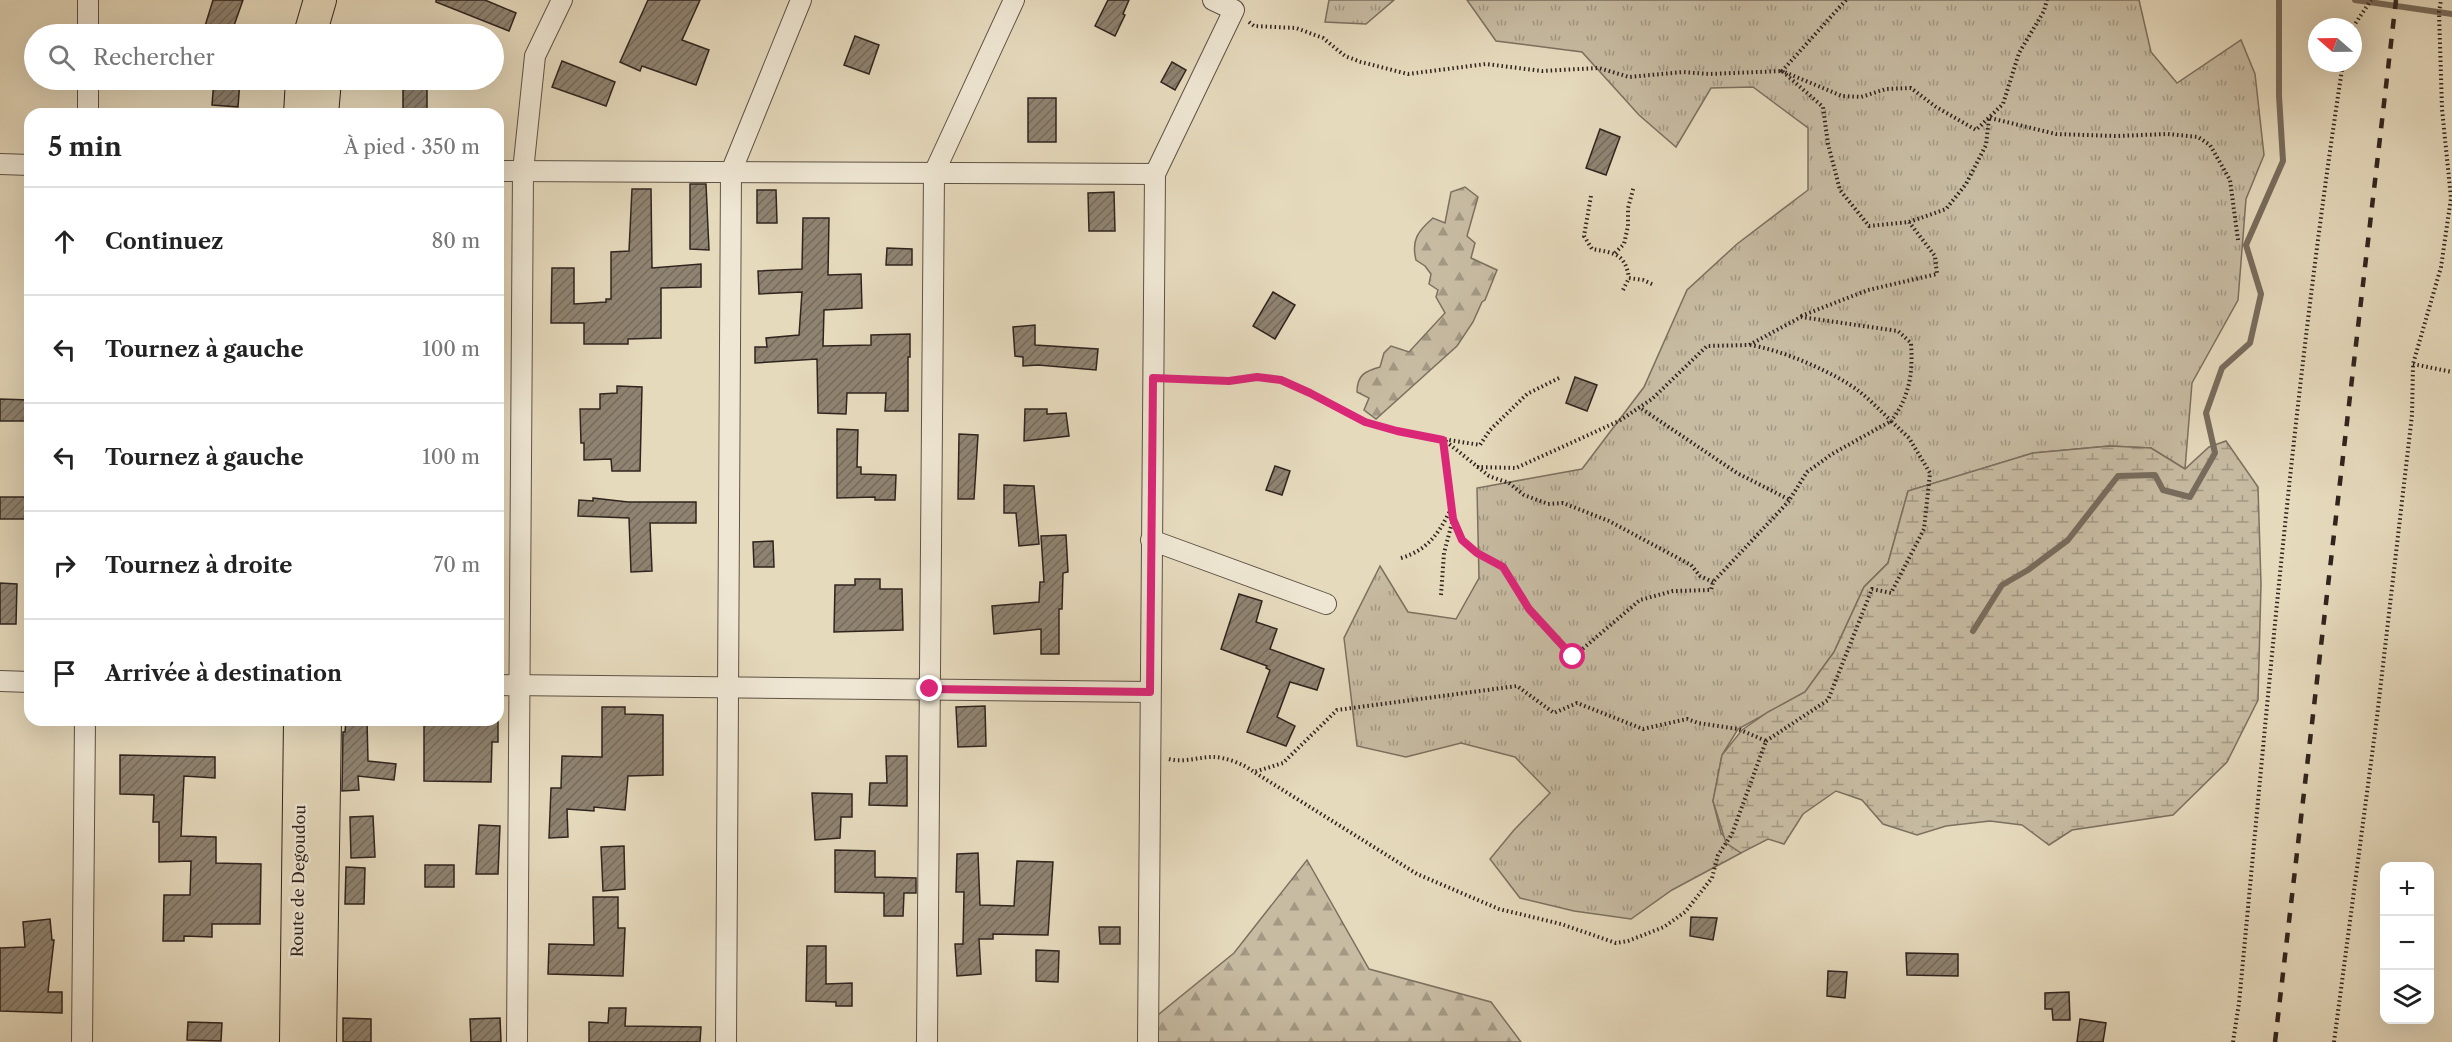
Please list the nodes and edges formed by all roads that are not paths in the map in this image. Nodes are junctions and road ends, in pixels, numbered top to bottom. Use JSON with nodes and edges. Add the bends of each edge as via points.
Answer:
{"nodes":[{"id":1,"x":88,"y":0,"type":"edge"},
{"id":2,"x":320,"y":0,"type":"edge"},
{"id":3,"x":341,"y":0,"type":"edge"},
{"id":4,"x":562,"y":0,"type":"edge"},
{"id":5,"x":801,"y":0,"type":"edge"},
{"id":6,"x":1014,"y":0,"type":"edge"},
{"id":7,"x":1213,"y":0,"type":"edge"},
{"id":8,"x":88,"y":24,"type":"edge"},
{"id":9,"x":313,"y":24,"type":"edge"},
{"id":10,"x":335,"y":24,"type":"edge"},
{"id":11,"x":88,"y":90,"type":"edge"},
{"id":12,"x":301,"y":90,"type":"edge"},
{"id":13,"x":324,"y":90,"type":"edge"},
{"id":14,"x":88,"y":108,"type":"edge"},
{"id":15,"x":300,"y":108,"type":"edge"},
{"id":16,"x":323,"y":108,"type":"edge"},
{"id":17,"x":0,"y":164,"type":"edge"},
{"id":18,"x":24,"y":165,"type":"edge"},
{"id":19,"x":504,"y":171,"type":"edge"},
{"id":20,"x":523,"y":171,"type":"junction"},
{"id":21,"x":731,"y":172,"type":"junction"},
{"id":22,"x":934,"y":173,"type":"junction"},
{"id":23,"x":1155,"y":174,"type":"junction"},
{"id":24,"x":1151,"y":540,"type":"junction"},
{"id":25,"x":1326,"y":604,"type":"dead end"},
{"id":26,"x":0,"y":681,"type":"edge"},
{"id":27,"x":24,"y":682,"type":"edge"},
{"id":28,"x":504,"y":685,"type":"edge"},
{"id":29,"x":520,"y":686,"type":"junction"},
{"id":30,"x":728,"y":688,"type":"junction"},
{"id":31,"x":930,"y":689,"type":"junction"},
{"id":32,"x":1150,"y":692,"type":"junction"},
{"id":33,"x":86,"y":726,"type":"edge"},
{"id":34,"x":300,"y":726,"type":"edge"},
{"id":35,"x":325,"y":726,"type":"edge"},
{"id":36,"x":82,"y":1042,"type":"edge"},
{"id":37,"x":296,"y":1042,"type":"edge"},
{"id":38,"x":320,"y":1042,"type":"edge"},
{"id":39,"x":517,"y":1042,"type":"edge"},
{"id":40,"x":726,"y":1042,"type":"edge"},
{"id":41,"x":927,"y":1042,"type":"edge"},
{"id":42,"x":1148,"y":1042,"type":"edge"}],
"edges":[{"from":1,"to":8,"type":"street"},
{"from":2,"to":9,"type":"main road"},
{"from":3,"to":10,"type":"main road"},
{"from":4,"to":20,"type":"street","via":[[535,56]]},
{"from":5,"to":21,"type":"street"},
{"from":6,"to":22,"type":"street"},
{"from":7,"to":23,"type":"street","via":[[1234,10]]},
{"from":11,"to":14,"type":"street"},
{"from":12,"to":15,"type":"main road"},
{"from":13,"to":16,"type":"main road"},
{"from":17,"to":18,"type":"street"},
{"from":19,"to":20,"type":"street"},
{"from":20,"to":21,"type":"street"},
{"from":20,"to":29,"type":"street"},
{"from":21,"to":22,"type":"street"},
{"from":21,"to":30,"type":"street"},
{"from":22,"to":23,"type":"street"},
{"from":22,"to":31,"type":"street"},
{"from":23,"to":24,"type":"street"},
{"from":24,"to":25,"type":"street"},
{"from":24,"to":32,"type":"street"},
{"from":26,"to":27,"type":"street"},
{"from":28,"to":29,"type":"street"},
{"from":29,"to":30,"type":"street"},
{"from":29,"to":39,"type":"street"},
{"from":30,"to":31,"type":"street"},
{"from":30,"to":40,"type":"street"},
{"from":31,"to":32,"type":"street"},
{"from":31,"to":41,"type":"street"},
{"from":32,"to":42,"type":"street"},
{"from":33,"to":36,"type":"street"},
{"from":34,"to":37,"type":"main road","name":"Route de Degoudou"},
{"from":35,"to":38,"type":"main road","name":"Route de Degoudou"}]}
